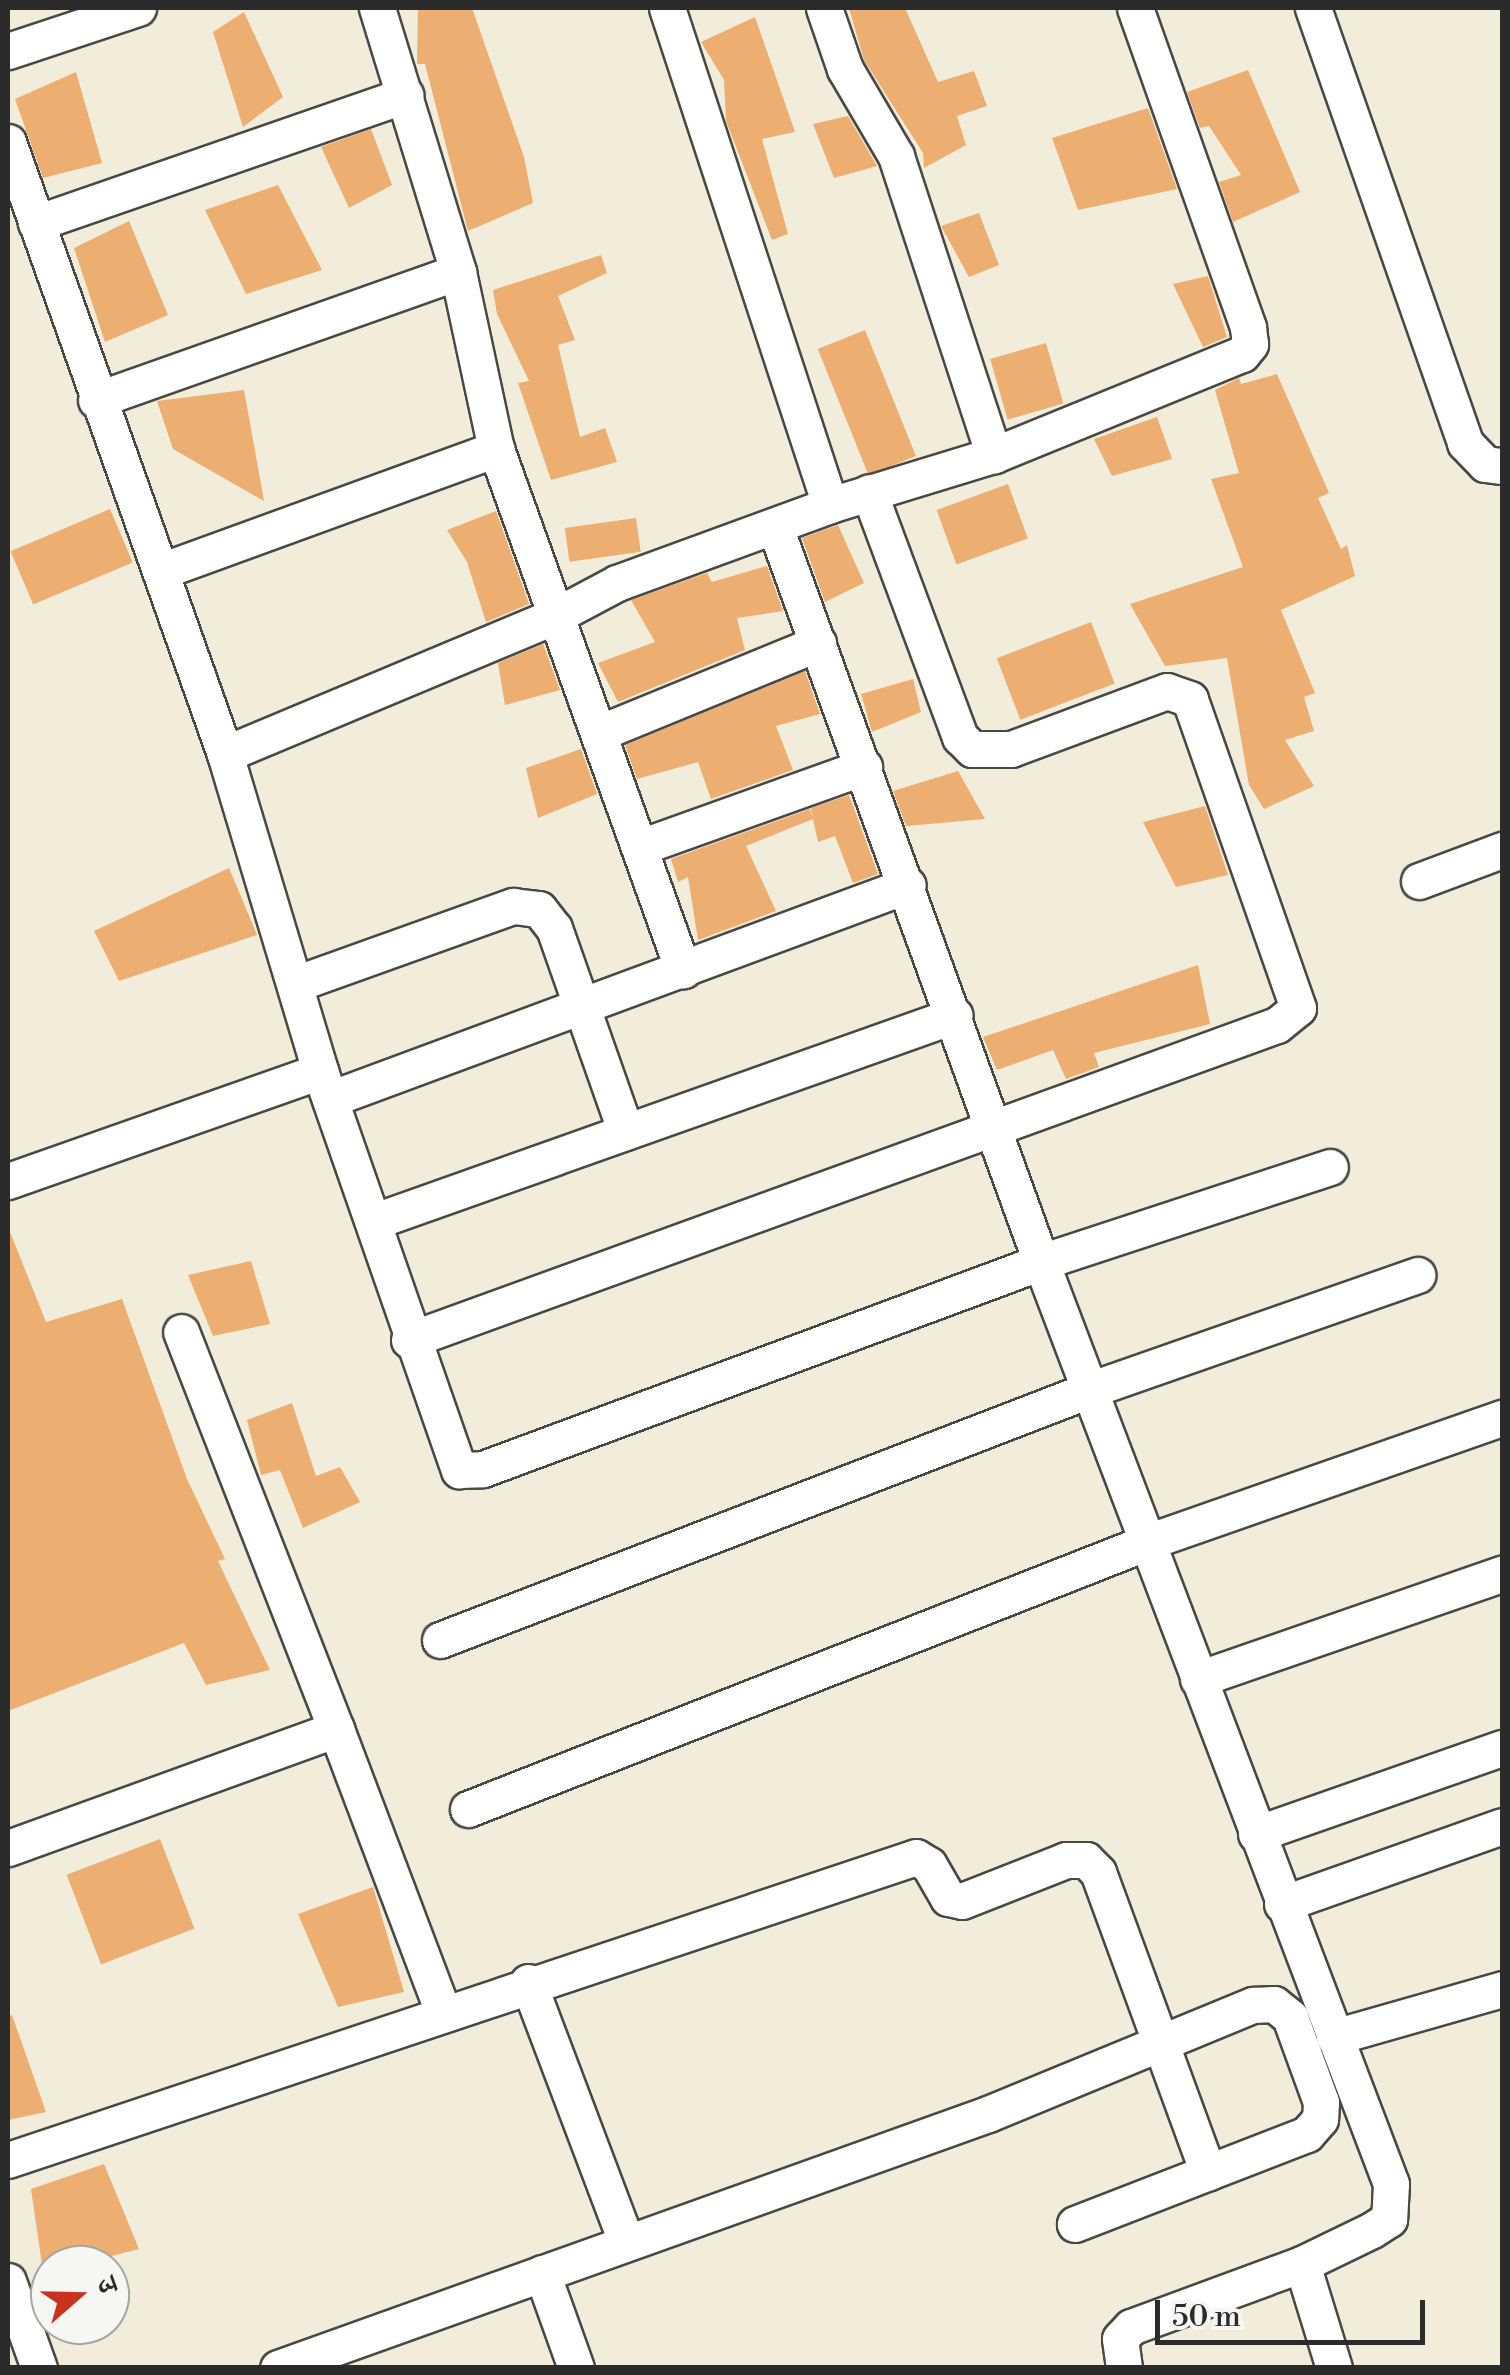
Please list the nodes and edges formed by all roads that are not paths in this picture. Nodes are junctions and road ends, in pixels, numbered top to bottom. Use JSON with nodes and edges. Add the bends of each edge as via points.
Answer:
{"nodes":[{"id":1,"x":138,"y":8,"type":"edge"},
{"id":2,"x":376,"y":8,"type":"edge"},
{"id":3,"x":667,"y":8,"type":"edge"},
{"id":4,"x":824,"y":8,"type":"edge"},
{"id":5,"x":1134,"y":8,"type":"edge"},
{"id":6,"x":1314,"y":8,"type":"edge"},
{"id":7,"x":8,"y":51,"type":"edge"},
{"id":8,"x":405,"y":95,"type":"junction"},
{"id":9,"x":8,"y":142,"type":"edge"},
{"id":10,"x":36,"y":222,"type":"junction"},
{"id":11,"x":458,"y":272,"type":"junction"},
{"id":12,"x":96,"y":400,"type":"junction"},
{"id":13,"x":496,"y":450,"type":"junction"},
{"id":14,"x":994,"y":456,"type":"junction"},
{"id":15,"x":1502,"y":466,"type":"edge"},
{"id":16,"x":869,"y":492,"type":"junction"},
{"id":17,"x":830,"y":505,"type":"junction"},
{"id":18,"x":775,"y":527,"type":"junction"},
{"id":19,"x":161,"y":572,"type":"junction"},
{"id":20,"x":553,"y":617,"type":"junction"},
{"id":21,"x":818,"y":643,"type":"junction"},
{"id":22,"x":598,"y":732,"type":"junction"},
{"id":23,"x":224,"y":754,"type":"junction"},
{"id":24,"x":864,"y":767,"type":"junction"},
{"id":25,"x":643,"y":846,"type":"junction"},
{"id":26,"x":1502,"y":850,"type":"edge"},
{"id":27,"x":1418,"y":881,"type":"dead end"},
{"id":28,"x":908,"y":886,"type":"junction"},
{"id":29,"x":683,"y":970,"type":"junction"},
{"id":30,"x":294,"y":984,"type":"junction"},
{"id":31,"x":582,"y":1008,"type":"junction"},
{"id":32,"x":956,"y":1015,"type":"junction"},
{"id":33,"x":325,"y":1085,"type":"junction"},
{"id":34,"x":995,"y":1124,"type":"junction"},
{"id":35,"x":626,"y":1132,"type":"junction"},
{"id":36,"x":1330,"y":1168,"type":"dead end"},
{"id":37,"x":8,"y":1181,"type":"edge"},
{"id":38,"x":375,"y":1221,"type":"junction"},
{"id":39,"x":1042,"y":1262,"type":"junction"},
{"id":40,"x":1417,"y":1275,"type":"dead end"},
{"id":41,"x":181,"y":1332,"type":"dead end"},
{"id":42,"x":409,"y":1340,"type":"junction"},
{"id":43,"x":1090,"y":1390,"type":"junction"},
{"id":44,"x":1502,"y":1418,"type":"edge"},
{"id":45,"x":1150,"y":1540,"type":"junction"},
{"id":46,"x":1502,"y":1574,"type":"edge"},
{"id":47,"x":440,"y":1640,"type":"dead end"},
{"id":48,"x":1198,"y":1680,"type":"junction"},
{"id":49,"x":336,"y":1729,"type":"junction"},
{"id":50,"x":1502,"y":1748,"type":"edge"},
{"id":51,"x":468,"y":1808,"type":"dead end"},
{"id":52,"x":1502,"y":1826,"type":"edge"},
{"id":53,"x":1256,"y":1834,"type":"junction"},
{"id":54,"x":8,"y":1848,"type":"edge"},
{"id":55,"x":1282,"y":1904,"type":"junction"},
{"id":56,"x":528,"y":1982,"type":"junction"},
{"id":57,"x":1502,"y":1989,"type":"edge"},
{"id":58,"x":443,"y":2012,"type":"junction"},
{"id":59,"x":1334,"y":2038,"type":"junction"},
{"id":60,"x":1160,"y":2044,"type":"junction"},
{"id":61,"x":8,"y":2160,"type":"edge"},
{"id":62,"x":1208,"y":2172,"type":"junction"},
{"id":63,"x":1076,"y":2224,"type":"dead end"},
{"id":64,"x":626,"y":2241,"type":"junction"},
{"id":65,"x":1302,"y":2264,"type":"junction"},
{"id":66,"x":542,"y":2272,"type":"junction"},
{"id":67,"x":8,"y":2281,"type":"edge"},
{"id":68,"x":315,"y":2361,"type":"edge"},
{"id":69,"x":39,"y":2368,"type":"edge"},
{"id":70,"x":278,"y":2368,"type":"edge"},
{"id":71,"x":576,"y":2368,"type":"edge"},
{"id":72,"x":1124,"y":2368,"type":"edge"},
{"id":73,"x":1334,"y":2368,"type":"edge"}],
"edges":[{"from":1,"to":7,"type":"street"},
{"from":2,"to":8,"type":"street"},
{"from":3,"to":17,"type":"street"},
{"from":4,"to":14,"type":"street","via":[[845,69],[896,156]]},
{"from":5,"to":14,"type":"street","via":[[1250,344],[1228,363]]},
{"from":6,"to":15,"type":"street","via":[[1466,443],[1485,464]]},
{"from":8,"to":10,"type":"street"},
{"from":8,"to":11,"type":"street"},
{"from":9,"to":10,"type":"street"},
{"from":10,"to":12,"type":"street"},
{"from":11,"to":12,"type":"street"},
{"from":11,"to":13,"type":"street"},
{"from":12,"to":19,"type":"street"},
{"from":13,"to":19,"type":"street"},
{"from":13,"to":20,"type":"street"},
{"from":14,"to":16,"type":"street"},
{"from":16,"to":17,"type":"street"},
{"from":16,"to":34,"type":"street","via":[[960,737],[972,750],[1011,750],[1167,692],[1190,699],[1298,1008],[1277,1025]]},
{"from":17,"to":18,"type":"street"},
{"from":18,"to":20,"type":"street","via":[[616,583]]},
{"from":18,"to":21,"type":"street"},
{"from":19,"to":23,"type":"street"},
{"from":20,"to":22,"type":"street"},
{"from":20,"to":23,"type":"street"},
{"from":21,"to":22,"type":"street"},
{"from":21,"to":24,"type":"street"},
{"from":22,"to":25,"type":"street"},
{"from":23,"to":30,"type":"street"},
{"from":24,"to":25,"type":"street"},
{"from":24,"to":28,"type":"street"},
{"from":25,"to":29,"type":"street"},
{"from":26,"to":27,"type":"street"},
{"from":28,"to":29,"type":"street"},
{"from":28,"to":32,"type":"street"},
{"from":29,"to":31,"type":"street"},
{"from":30,"to":31,"type":"street","via":[[512,906],[539,909],[554,928]]},
{"from":30,"to":33,"type":"street"},
{"from":31,"to":33,"type":"street"},
{"from":31,"to":35,"type":"street"},
{"from":32,"to":34,"type":"street"},
{"from":32,"to":35,"type":"street"},
{"from":33,"to":37,"type":"street"},
{"from":33,"to":38,"type":"street"},
{"from":34,"to":39,"type":"street"},
{"from":34,"to":42,"type":"street"},
{"from":35,"to":38,"type":"street"},
{"from":36,"to":39,"type":"street"},
{"from":38,"to":42,"type":"street"},
{"from":39,"to":42,"type":"street","via":[[470,1472],[452,1461]]},
{"from":39,"to":43,"type":"street"},
{"from":40,"to":43,"type":"street"},
{"from":41,"to":49,"type":"street"},
{"from":43,"to":45,"type":"street"},
{"from":43,"to":47,"type":"street"},
{"from":44,"to":45,"type":"street"},
{"from":45,"to":48,"type":"street"},
{"from":45,"to":51,"type":"street"},
{"from":46,"to":48,"type":"street"},
{"from":48,"to":53,"type":"street"},
{"from":49,"to":54,"type":"street"},
{"from":49,"to":58,"type":"street"},
{"from":50,"to":53,"type":"street"},
{"from":52,"to":55,"type":"street"},
{"from":53,"to":55,"type":"street"},
{"from":55,"to":59,"type":"street"},
{"from":56,"to":58,"type":"street"},
{"from":56,"to":60,"type":"street","via":[[916,1856],[948,1898],[962,1901],[1066,1860],[1086,1860],[1098,1872]]},
{"from":56,"to":64,"type":"street"},
{"from":57,"to":59,"type":"street"},
{"from":58,"to":61,"type":"street"},
{"from":59,"to":65,"type":"street","via":[[1394,2206],[1389,2219],[1372,2230]]},
{"from":60,"to":62,"type":"street"},
{"from":60,"to":62,"type":"street","via":[[1253,2006],[1274,2004],[1290,2017],[1321,2102],[1320,2119],[1307,2134]]},
{"from":60,"to":64,"type":"street","via":[[988,2114]]},
{"from":62,"to":63,"type":"street"},
{"from":64,"to":66,"type":"street"},
{"from":65,"to":72,"type":"street","via":[[1131,2327],[1120,2338]]},
{"from":65,"to":73,"type":"street"},
{"from":66,"to":68,"type":"street"},
{"from":66,"to":71,"type":"street"},
{"from":67,"to":69,"type":"street"},
{"from":68,"to":70,"type":"street"}]}
